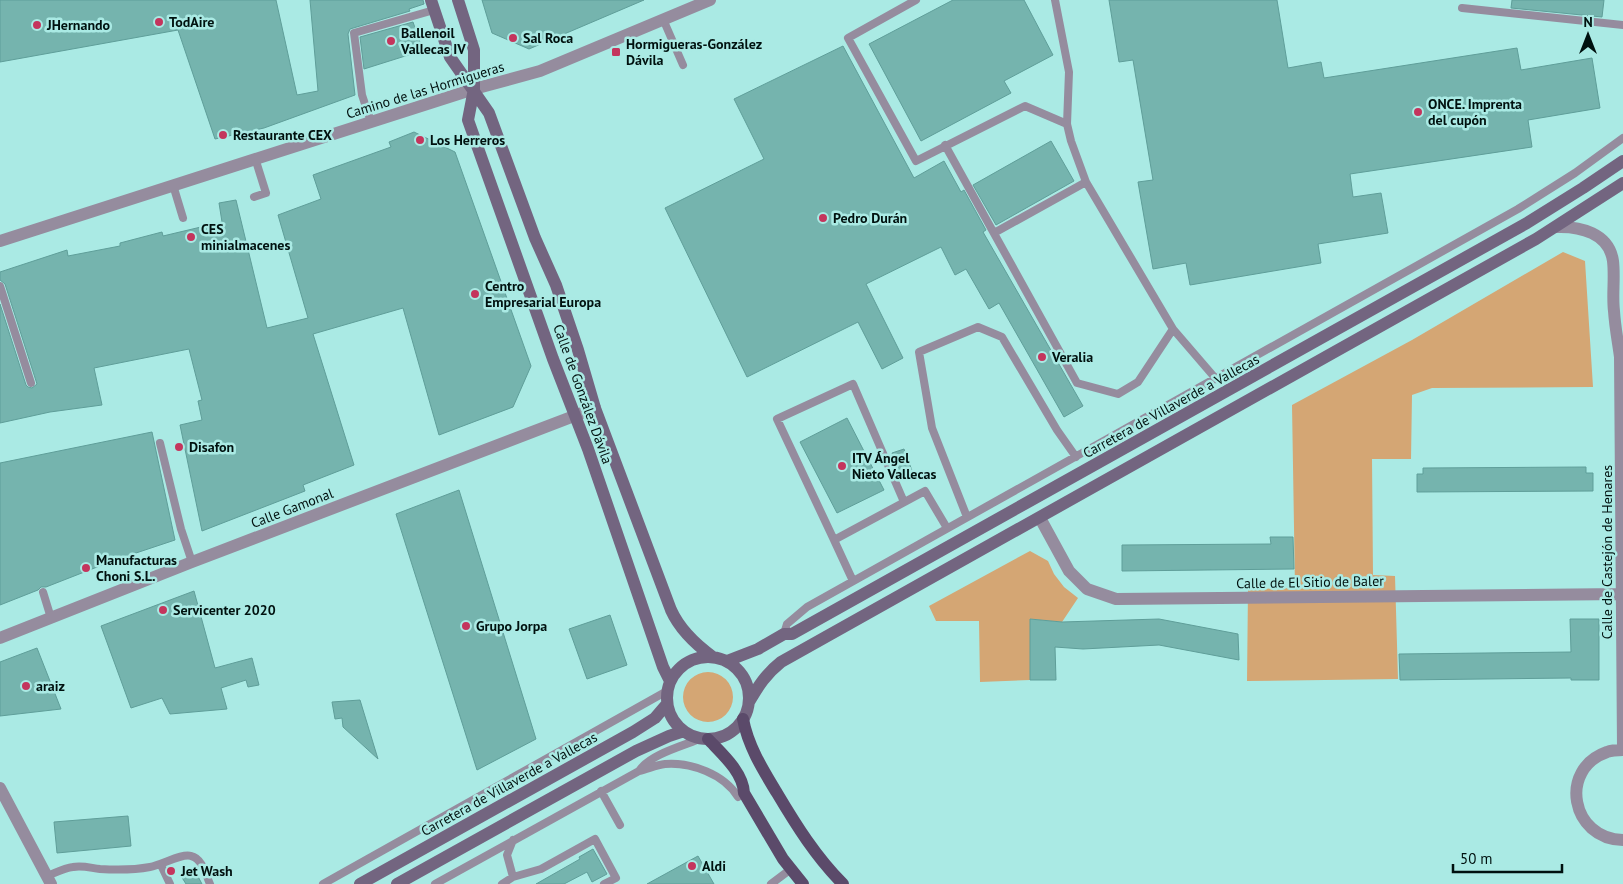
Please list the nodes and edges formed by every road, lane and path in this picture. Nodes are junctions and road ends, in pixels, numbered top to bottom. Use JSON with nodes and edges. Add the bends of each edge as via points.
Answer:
{"nodes":[{"id":1,"x":458,"y":0,"type":"edge"},
{"id":2,"x":710,"y":0,"type":"edge"},
{"id":3,"x":916,"y":0,"type":"edge"},
{"id":4,"x":1055,"y":0,"type":"edge"},
{"id":5,"x":433,"y":5,"type":"edge"},
{"id":6,"x":1462,"y":8,"type":"dead end"},
{"id":7,"x":663,"y":19,"type":"junction"},
{"id":8,"x":1623,"y":25,"type":"edge"},
{"id":9,"x":683,"y":65,"type":"dead end"},
{"id":10,"x":474,"y":89,"type":"junction"},
{"id":11,"x":371,"y":122,"type":"junction"},
{"id":12,"x":1067,"y":124,"type":"junction"},
{"id":13,"x":1623,"y":138,"type":"edge"},
{"id":14,"x":945,"y":145,"type":"junction"},
{"id":15,"x":255,"y":158,"type":"junction"},
{"id":16,"x":1623,"y":161,"type":"edge"},
{"id":17,"x":1086,"y":182,"type":"junction"},
{"id":18,"x":1623,"y":184,"type":"edge"},
{"id":19,"x":173,"y":185,"type":"junction"},
{"id":20,"x":254,"y":197,"type":"dead end"},
{"id":21,"x":182,"y":218,"type":"dead end"},
{"id":22,"x":1556,"y":227,"type":"junction"},
{"id":23,"x":994,"y":233,"type":"junction"},
{"id":24,"x":0,"y":241,"type":"edge"},
{"id":25,"x":0,"y":286,"type":"edge"},
{"id":26,"x":1173,"y":329,"type":"junction"},
{"id":27,"x":1623,"y":338,"type":"edge"},
{"id":28,"x":1622,"y":357,"type":"edge"},
{"id":29,"x":1216,"y":379,"type":"junction"},
{"id":30,"x":31,"y":383,"type":"dead end"},
{"id":31,"x":595,"y":408,"type":"junction"},
{"id":32,"x":574,"y":416,"type":"junction"},
{"id":33,"x":160,"y":443,"type":"dead end"},
{"id":34,"x":1076,"y":457,"type":"junction"},
{"id":35,"x":904,"y":502,"type":"junction"},
{"id":36,"x":967,"y":517,"type":"junction"},
{"id":37,"x":1040,"y":518,"type":"junction"},
{"id":38,"x":947,"y":528,"type":"junction"},
{"id":39,"x":834,"y":540,"type":"junction"},
{"id":40,"x":192,"y":562,"type":"junction"},
{"id":41,"x":853,"y":581,"type":"junction"},
{"id":42,"x":43,"y":592,"type":"dead end"},
{"id":43,"x":1622,"y":594,"type":"edge"},
{"id":44,"x":51,"y":618,"type":"junction"},
{"id":45,"x":784,"y":634,"type":"junction"},
{"id":46,"x":0,"y":638,"type":"edge"},
{"id":47,"x":713,"y":657,"type":"junction"},
{"id":48,"x":726,"y":661,"type":"junction"},
{"id":49,"x":668,"y":692,"type":"junction"},
{"id":50,"x":749,"y":702,"type":"junction"},
{"id":51,"x":743,"y":720,"type":"junction"},
{"id":52,"x":684,"y":731,"type":"junction"},
{"id":53,"x":705,"y":739,"type":"junction"},
{"id":54,"x":1623,"y":748,"type":"edge"},
{"id":55,"x":638,"y":771,"type":"junction"},
{"id":56,"x":0,"y":788,"type":"edge"},
{"id":57,"x":601,"y":791,"type":"junction"},
{"id":58,"x":738,"y":797,"type":"dead end"},
{"id":59,"x":620,"y":825,"type":"dead end"},
{"id":60,"x":513,"y":840,"type":"junction"},
{"id":61,"x":1623,"y":840,"type":"edge"},
{"id":62,"x":161,"y":865,"type":"junction"},
{"id":63,"x":791,"y":868,"type":"junction"},
{"id":64,"x":513,"y":878,"type":"junction"},
{"id":65,"x":49,"y":880,"type":"edge"},
{"id":66,"x":801,"y":882,"type":"edge"},
{"id":67,"x":170,"y":884,"type":"edge"},
{"id":68,"x":210,"y":884,"type":"edge"},
{"id":69,"x":323,"y":884,"type":"edge"},
{"id":70,"x":360,"y":884,"type":"edge"},
{"id":71,"x":397,"y":884,"type":"edge"},
{"id":72,"x":435,"y":884,"type":"edge"},
{"id":73,"x":502,"y":884,"type":"edge"},
{"id":74,"x":604,"y":884,"type":"edge"},
{"id":75,"x":771,"y":884,"type":"edge"},
{"id":76,"x":843,"y":884,"type":"edge"}],
"edges":[{"from":1,"to":10,"type":"main road","name":"Calle de González Dávila","via":[[474,50]]},
{"from":2,"to":7,"type":"street","name":"Camino de las Hormigueras"},
{"from":3,"to":14,"type":"lane","via":[[848,38],[916,161]]},
{"from":4,"to":12,"type":"lane","via":[[1069,72]]},
{"from":5,"to":10,"type":"main road","name":"Calle de González Dávila","via":[[450,56]]},
{"from":5,"to":11,"type":"lane","via":[[354,33],[362,95]]},
{"from":6,"to":8,"type":"lane"},
{"from":7,"to":9,"type":"lane"},
{"from":7,"to":10,"type":"street","name":"Camino de las Hormigueras","via":[[540,71]]},
{"from":10,"to":11,"type":"street","name":"Camino de las Hormigueras"},
{"from":10,"to":31,"type":"main road","name":"Calle de González Dávila","via":[[489,113],[534,238],[556,285]]},
{"from":10,"to":32,"type":"main road","name":"Calle de González Dávila","via":[[468,120]]},
{"from":11,"to":15,"type":"street","name":"Camino de las Hormigueras"},
{"from":12,"to":14,"type":"lane","via":[[1025,106]]},
{"from":12,"to":17,"type":"lane"},
{"from":13,"to":29,"type":"lane","via":[[1518,209]]},
{"from":14,"to":23,"type":"lane"},
{"from":15,"to":19,"type":"street","name":"Camino de las Hormigueras"},
{"from":15,"to":20,"type":"lane","via":[[266,193]]},
{"from":16,"to":45,"type":"main road","name":"Carretera de Villaverde a Vallecas","via":[[1475,252],[801,630]]},
{"from":17,"to":23,"type":"lane"},
{"from":17,"to":26,"type":"lane"},
{"from":18,"to":22,"type":"main road"},
{"from":19,"to":21,"type":"lane"},
{"from":19,"to":24,"type":"street","name":"Camino de las Hormigueras"},
{"from":22,"to":28,"type":"street","name":"Calle de Castejón de Henares","via":[[1592,232],[1607,246],[1613,261],[1614,312]]},
{"from":22,"to":37,"type":"main road"},
{"from":23,"to":26,"type":"lane","via":[[1077,383],[1118,394],[1138,382]]},
{"from":25,"to":30,"type":"lane"},
{"from":26,"to":29,"type":"lane"},
{"from":27,"to":28,"type":"street","name":"Calle de Castejón de Henares"},
{"from":28,"to":43,"type":"street","name":"Calle de Castejón de Henares"},
{"from":29,"to":34,"type":"lane"},
{"from":31,"to":32,"type":"street","name":"Calle Gamonal"},
{"from":31,"to":47,"type":"main road","name":"Calle de González Dávila","via":[[674,616],[684,632]]},
{"from":32,"to":40,"type":"street","name":"Calle Gamonal"},
{"from":32,"to":49,"type":"main road","name":"Calle de González Dávila","via":[[663,666]]},
{"from":33,"to":40,"type":"lane"},
{"from":34,"to":36,"type":"lane"},
{"from":34,"to":36,"type":"lane","via":[[1002,337],[978,327],[919,352],[932,428]]},
{"from":35,"to":38,"type":"lane","via":[[925,491]]},
{"from":35,"to":39,"type":"lane"},
{"from":35,"to":39,"type":"lane","via":[[853,384],[777,419]]},
{"from":36,"to":38,"type":"lane"},
{"from":37,"to":43,"type":"street","name":"Calle de El Sitio de Baler","via":[[1069,571],[1087,589],[1116,599]]},
{"from":37,"to":50,"type":"main road","via":[[781,662],[768,672]]},
{"from":38,"to":41,"type":"lane"},
{"from":39,"to":41,"type":"lane"},
{"from":40,"to":44,"type":"street","name":"Calle Gamonal"},
{"from":41,"to":45,"type":"lane","via":[[800,612],[787,624]]},
{"from":42,"to":44,"type":"lane"},
{"from":43,"to":54,"type":"street","name":"Calle de Castejón de Henares"},
{"from":44,"to":46,"type":"street","name":"Calle Gamonal"},
{"from":45,"to":48,"type":"main road","name":"Carretera de Villaverde a Vallecas","via":[[758,649]]},
{"from":47,"to":48,"type":"main road"},
{"from":47,"to":49,"type":"main road","via":[[688,662],[678,670]]},
{"from":48,"to":50,"type":"main road","via":[[744,678]]},
{"from":49,"to":52,"type":"main road","via":[[670,715]]},
{"from":49,"to":69,"type":"lane"},
{"from":49,"to":70,"type":"main road","name":"Carretera de Villaverde a Vallecas","via":[[655,718],[633,732]]},
{"from":50,"to":51,"type":"main road"},
{"from":51,"to":53,"type":"main road","via":[[722,736]]},
{"from":51,"to":76,"type":"main road","via":[[753,750],[794,823]]},
{"from":52,"to":53,"type":"main road"},
{"from":52,"to":71,"type":"main road","via":[[636,751]]},
{"from":53,"to":55,"type":"lane","via":[[666,752],[643,764]]},
{"from":53,"to":63,"type":"main road","via":[[733,767],[744,785],[744,793]]},
{"from":54,"to":61,"type":"street","via":[[1595,758],[1584,769],[1576,798],[1579,812],[1599,835]]},
{"from":55,"to":57,"type":"lane"},
{"from":55,"to":58,"type":"lane","via":[[663,764],[689,766],[725,781]]},
{"from":56,"to":65,"type":"street"},
{"from":57,"to":59,"type":"lane"},
{"from":57,"to":60,"type":"lane"},
{"from":60,"to":64,"type":"lane","via":[[507,855]]},
{"from":60,"to":72,"type":"lane"},
{"from":62,"to":65,"type":"lane","via":[[125,870],[72,867]]},
{"from":62,"to":67,"type":"lane"},
{"from":62,"to":68,"type":"lane","via":[[192,856],[202,865]]},
{"from":63,"to":66,"type":"main road"},
{"from":63,"to":75,"type":"lane"},
{"from":64,"to":73,"type":"lane"},
{"from":64,"to":74,"type":"lane","via":[[541,868],[595,839],[616,878]]}]}
